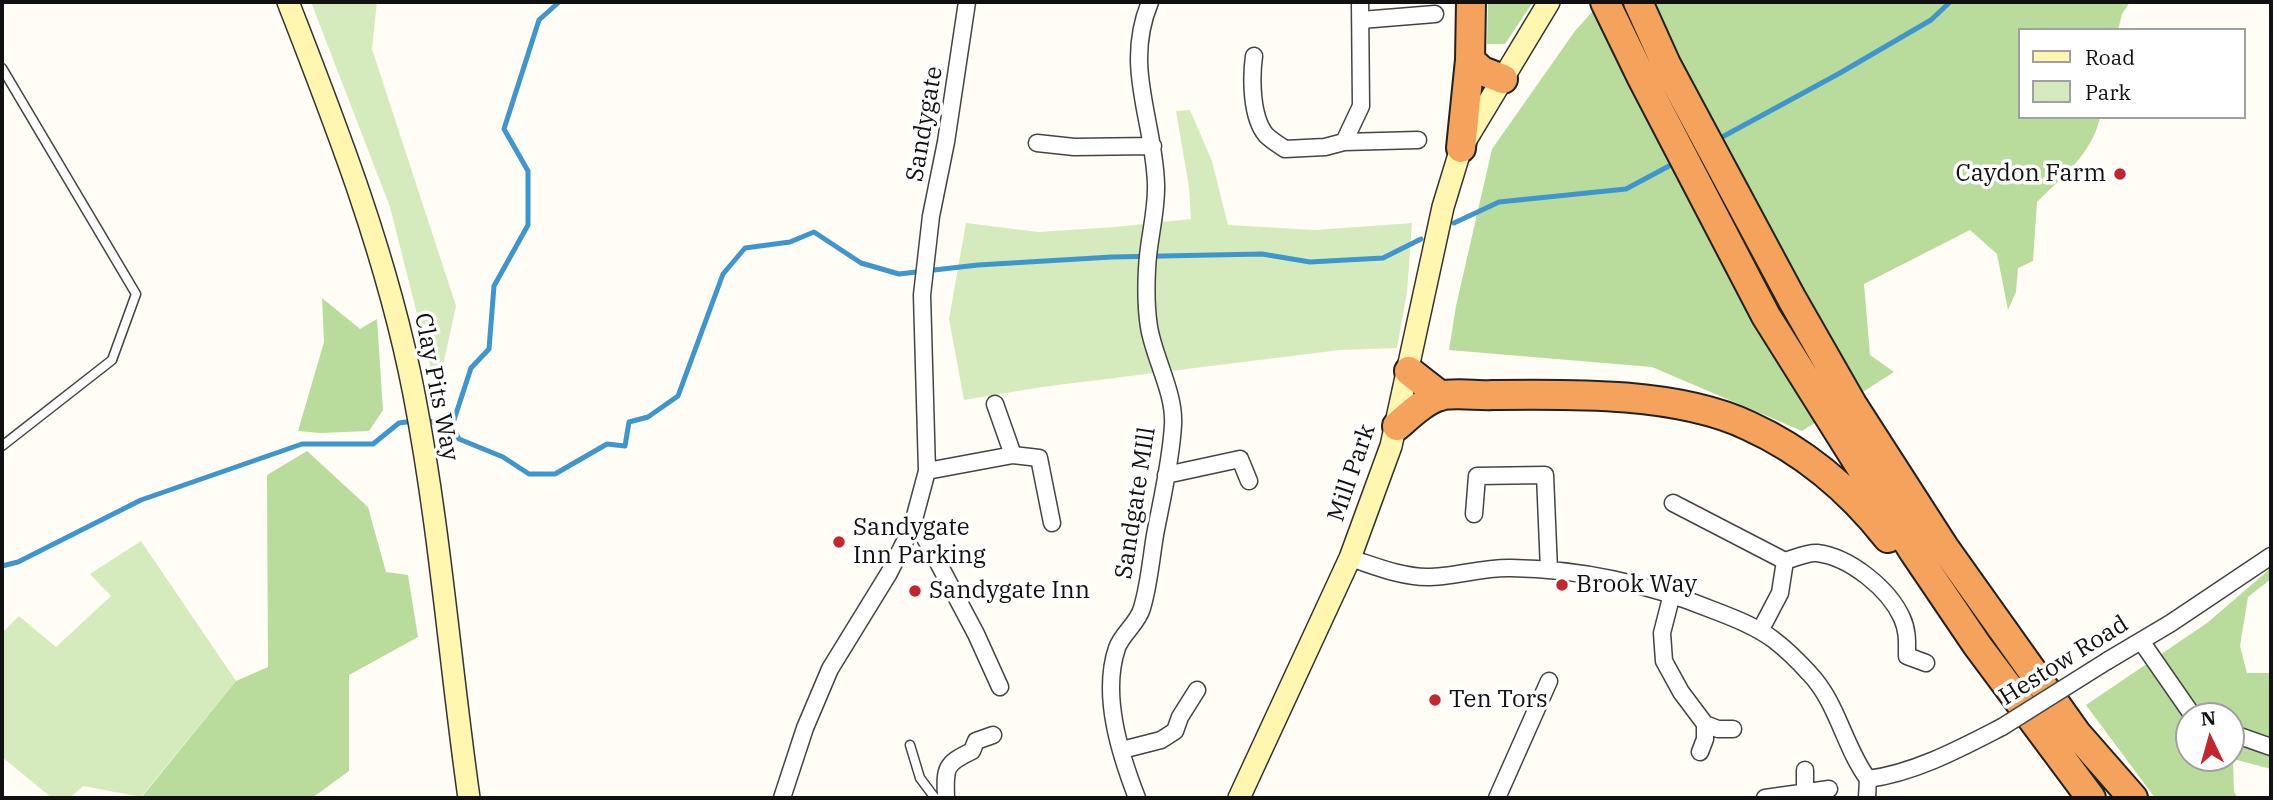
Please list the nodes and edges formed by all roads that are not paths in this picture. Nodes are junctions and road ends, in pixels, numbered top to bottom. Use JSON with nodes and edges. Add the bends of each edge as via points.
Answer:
{"nodes":[{"id":1,"x":288,"y":2,"type":"edge"},
{"id":2,"x":967,"y":2,"type":"edge"},
{"id":3,"x":1150,"y":2,"type":"edge"},
{"id":4,"x":1360,"y":2,"type":"edge"},
{"id":5,"x":1471,"y":2,"type":"edge"},
{"id":6,"x":1549,"y":2,"type":"edge"},
{"id":7,"x":1605,"y":2,"type":"edge"},
{"id":8,"x":1638,"y":2,"type":"edge"},
{"id":9,"x":1435,"y":14,"type":"dead end"},
{"id":10,"x":1361,"y":20,"type":"junction"},
{"id":11,"x":1254,"y":56,"type":"dead end"},
{"id":12,"x":1470,"y":60,"type":"junction"},
{"id":13,"x":2,"y":68,"type":"edge"},
{"id":14,"x":1503,"y":79,"type":"junction"},
{"id":15,"x":1418,"y":140,"type":"dead end"},
{"id":16,"x":1344,"y":142,"type":"junction"},
{"id":17,"x":1037,"y":143,"type":"dead end"},
{"id":18,"x":1153,"y":146,"type":"junction"},
{"id":19,"x":1461,"y":148,"type":"junction"},
{"id":20,"x":1409,"y":371,"type":"junction"},
{"id":21,"x":1441,"y":396,"type":"junction"},
{"id":22,"x":995,"y":404,"type":"dead end"},
{"id":23,"x":1397,"y":426,"type":"junction"},
{"id":24,"x":2,"y":446,"type":"edge"},
{"id":25,"x":1013,"y":455,"type":"junction"},
{"id":26,"x":927,"y":471,"type":"junction"},
{"id":27,"x":1166,"y":475,"type":"junction"},
{"id":28,"x":1249,"y":481,"type":"dead end"},
{"id":29,"x":1673,"y":503,"type":"dead end"},
{"id":30,"x":1474,"y":514,"type":"dead end"},
{"id":31,"x":1052,"y":523,"type":"dead end"},
{"id":32,"x":912,"y":527,"type":"junction"},
{"id":33,"x":2271,"y":556,"type":"edge"},
{"id":34,"x":1350,"y":558,"type":"junction"},
{"id":35,"x":1786,"y":561,"type":"junction"},
{"id":36,"x":1549,"y":570,"type":"junction"},
{"id":37,"x":1672,"y":594,"type":"junction"},
{"id":38,"x":1759,"y":631,"type":"junction"},
{"id":39,"x":2141,"y":641,"type":"junction"},
{"id":40,"x":1977,"y":645,"type":"junction"},
{"id":41,"x":1926,"y":663,"type":"dead end"},
{"id":42,"x":1549,"y":681,"type":"dead end"},
{"id":43,"x":1000,"y":687,"type":"dead end"},
{"id":44,"x":1197,"y":690,"type":"dead end"},
{"id":45,"x":2183,"y":702,"type":"edge"},
{"id":46,"x":1705,"y":724,"type":"junction"},
{"id":47,"x":1733,"y":729,"type":"dead end"},
{"id":48,"x":993,"y":735,"type":"dead end"},
{"id":49,"x":2245,"y":738,"type":"edge"},
{"id":50,"x":910,"y":745,"type":"dead end"},
{"id":51,"x":2271,"y":747,"type":"edge"},
{"id":52,"x":1122,"y":750,"type":"junction"},
{"id":53,"x":1700,"y":752,"type":"dead end"},
{"id":54,"x":1805,"y":770,"type":"dead end"},
{"id":55,"x":1868,"y":779,"type":"junction"},
{"id":56,"x":1829,"y":789,"type":"dead end"},
{"id":57,"x":1805,"y":791,"type":"junction"},
{"id":58,"x":469,"y":798,"type":"edge"},
{"id":59,"x":782,"y":798,"type":"edge"},
{"id":60,"x":935,"y":798,"type":"edge"},
{"id":61,"x":946,"y":798,"type":"edge"},
{"id":62,"x":1137,"y":798,"type":"edge"},
{"id":63,"x":1238,"y":798,"type":"edge"},
{"id":64,"x":1497,"y":798,"type":"edge"},
{"id":65,"x":1765,"y":798,"type":"edge"},
{"id":66,"x":1867,"y":798,"type":"edge"},
{"id":67,"x":2091,"y":798,"type":"edge"},
{"id":68,"x":2133,"y":798,"type":"edge"}],
"edges":[{"from":1,"to":58,"type":"main road","name":"Clay Pits Way","via":[[369,219],[414,393]]},
{"from":2,"to":26,"type":"street","name":"Sandygate","via":[[922,295]]},
{"from":3,"to":18,"type":"street","name":"Sandgate MIll","via":[[1139,50],[1140,89]]},
{"from":4,"to":10,"type":"street"},
{"from":5,"to":12,"type":"highway"},
{"from":6,"to":14,"type":"main road","name":"Mill Park"},
{"from":7,"to":40,"type":"highway","via":[[1766,316]]},
{"from":8,"to":68,"type":"highway","via":[[1678,87],[1852,404],[1944,547],[2077,734]]},
{"from":9,"to":10,"type":"street"},
{"from":10,"to":16,"type":"street","via":[[1361,106]]},
{"from":11,"to":16,"type":"street","via":[[1251,82],[1265,133],[1284,149]]},
{"from":12,"to":14,"type":"highway","via":[[1482,71]]},
{"from":12,"to":19,"type":"highway"},
{"from":13,"to":24,"type":"lane","via":[[136,295],[112,360]]},
{"from":14,"to":19,"type":"main road","name":"Mill Park"},
{"from":15,"to":16,"type":"street"},
{"from":17,"to":18,"type":"street","via":[[1074,148]]},
{"from":18,"to":27,"type":"street","name":"Sandgate MIll","via":[[1156,186],[1147,304],[1174,422]]},
{"from":19,"to":20,"type":"main road","name":"Mill Park","via":[[1443,207]]},
{"from":20,"to":21,"type":"highway"},
{"from":20,"to":23,"type":"main road","name":"Mill Park"},
{"from":21,"to":23,"type":"highway","via":[[1417,408]]},
{"from":21,"to":40,"type":"highway","via":[[1660,401],[1748,425],[1814,464],[1861,506]]},
{"from":22,"to":25,"type":"street"},
{"from":23,"to":34,"type":"main road","name":"Mill Park"},
{"from":25,"to":26,"type":"street"},
{"from":25,"to":31,"type":"street","via":[[1039,458]]},
{"from":26,"to":32,"type":"street","name":"Sandygate"},
{"from":27,"to":28,"type":"street","via":[[1240,459]]},
{"from":27,"to":52,"type":"street","name":"Sandgate MIll","via":[[1141,610],[1118,645],[1112,666],[1113,707]]},
{"from":29,"to":35,"type":"street"},
{"from":30,"to":36,"type":"street","via":[[1477,476],[1545,475]]},
{"from":32,"to":43,"type":"street","via":[[924,536]]},
{"from":32,"to":59,"type":"street","name":"Sandygate","via":[[830,669]]},
{"from":33,"to":39,"type":"street","name":"Hestow Road"},
{"from":34,"to":36,"type":"street","via":[[1405,575],[1428,577],[1509,568]]},
{"from":34,"to":63,"type":"main road","name":"Mill Park"},
{"from":35,"to":38,"type":"street","via":[[1780,593]]},
{"from":35,"to":41,"type":"street","via":[[1815,552],[1861,573],[1902,617],[1907,656]]},
{"from":36,"to":37,"type":"street","via":[[1630,582]]},
{"from":37,"to":38,"type":"street"},
{"from":37,"to":46,"type":"street","via":[[1662,633],[1664,661]]},
{"from":38,"to":55,"type":"street","via":[[1811,675]]},
{"from":39,"to":45,"type":"street"},
{"from":39,"to":55,"type":"street","name":"Hestow Road","bridge":true,"via":[[2002,727],[1941,756]]},
{"from":40,"to":67,"type":"highway"},
{"from":42,"to":64,"type":"street"},
{"from":44,"to":52,"type":"street","via":[[1175,731],[1161,740]]},
{"from":46,"to":47,"type":"street"},
{"from":46,"to":53,"type":"street"},
{"from":48,"to":61,"type":"street","via":[[976,741],[972,751],[953,760],[945,772]]},
{"from":49,"to":51,"type":"street"},
{"from":50,"to":60,"type":"lane","via":[[920,778]]},
{"from":52,"to":62,"type":"street","name":"Sandgate MIll"},
{"from":54,"to":57,"type":"street"},
{"from":55,"to":66,"type":"street"},
{"from":56,"to":57,"type":"street"},
{"from":57,"to":65,"type":"street"}]}
